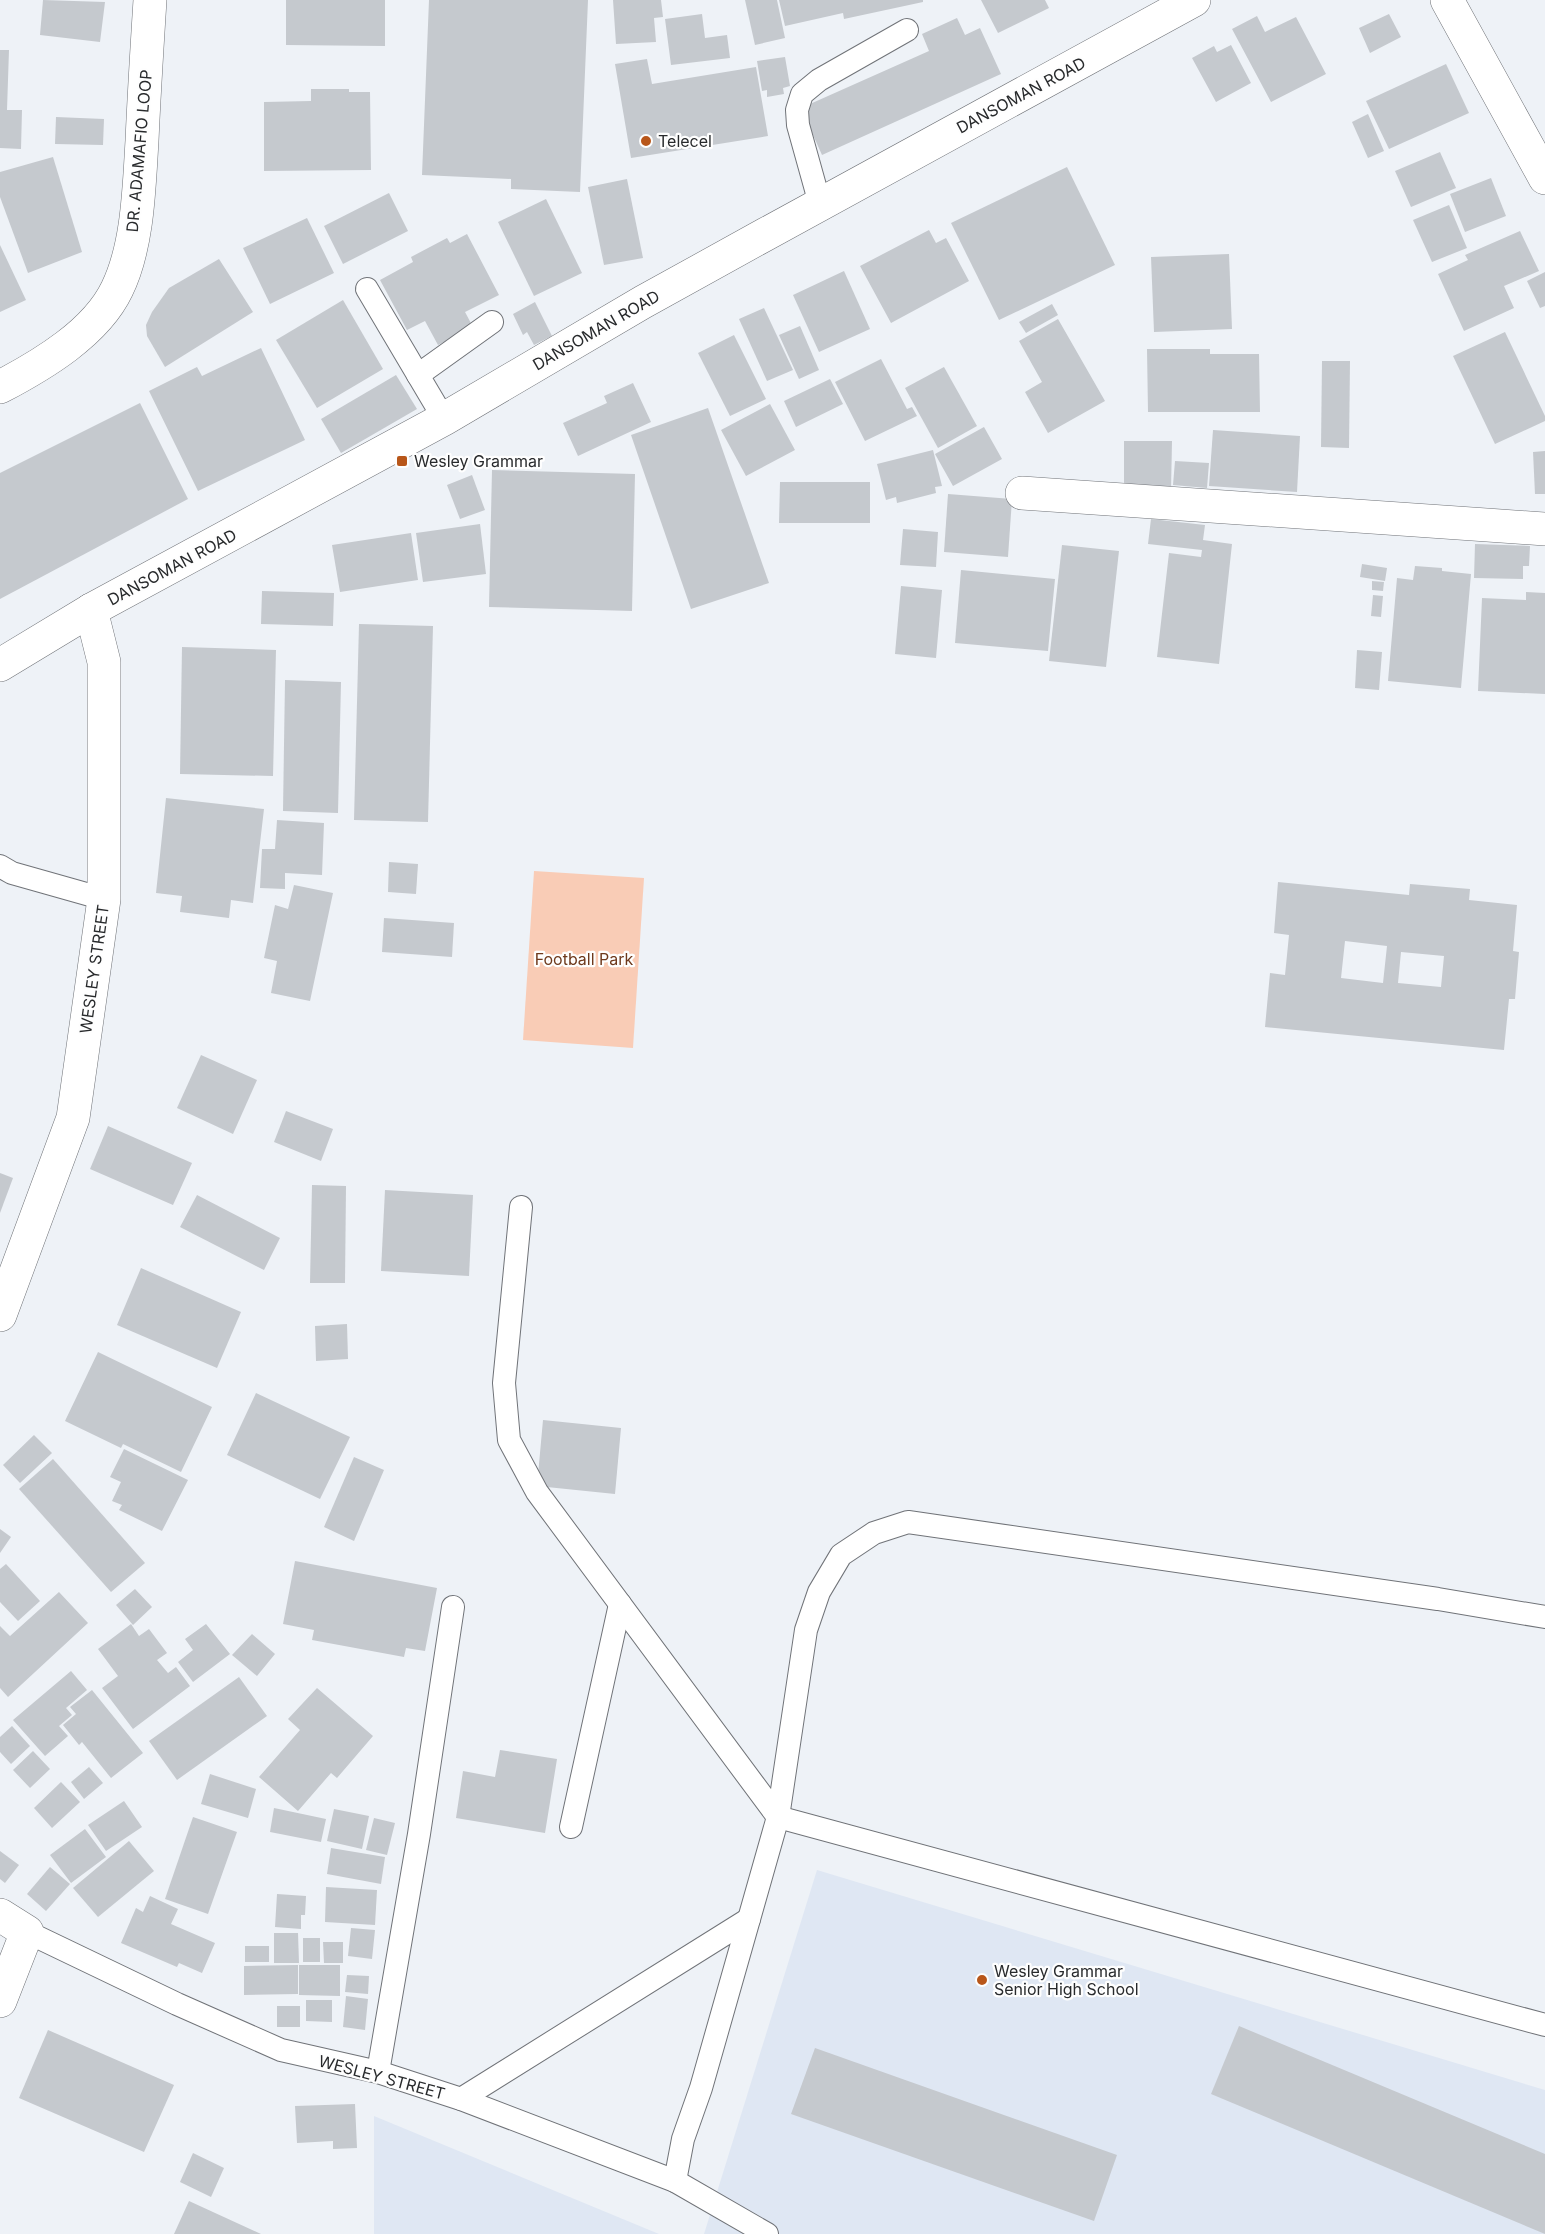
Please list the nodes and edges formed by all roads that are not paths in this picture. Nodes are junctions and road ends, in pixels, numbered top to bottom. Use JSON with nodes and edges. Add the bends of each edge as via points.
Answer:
{"nodes":[{"id":1,"x":150,"y":0,"type":"edge"},
{"id":2,"x":1447,"y":0,"type":"edge"},
{"id":3,"x":1179,"y":4,"type":"edge"},
{"id":4,"x":906,"y":30,"type":"dead end"},
{"id":5,"x":1545,"y":178,"type":"edge"},
{"id":6,"x":820,"y":204,"type":"junction"},
{"id":7,"x":367,"y":289,"type":"dead end"},
{"id":8,"x":492,"y":322,"type":"dead end"},
{"id":9,"x":418,"y":375,"type":"junction"},
{"id":10,"x":0,"y":387,"type":"edge"},
{"id":11,"x":444,"y":419,"type":"junction"},
{"id":12,"x":1022,"y":494,"type":"dead end"},
{"id":13,"x":1545,"y":529,"type":"edge"},
{"id":14,"x":91,"y":610,"type":"junction"},
{"id":15,"x":0,"y":664,"type":"edge"},
{"id":16,"x":0,"y":866,"type":"edge"},
{"id":17,"x":105,"y":899,"type":"junction"},
{"id":18,"x":521,"y":1207,"type":"dead end"},
{"id":19,"x":0,"y":1315,"type":"edge"},
{"id":20,"x":620,"y":1604,"type":"junction"},
{"id":21,"x":453,"y":1607,"type":"dead end"},
{"id":22,"x":1545,"y":1617,"type":"edge"},
{"id":23,"x":778,"y":1817,"type":"junction"},
{"id":24,"x":571,"y":1827,"type":"dead end"},
{"id":25,"x":0,"y":1915,"type":"edge"},
{"id":26,"x":749,"y":1918,"type":"junction"},
{"id":27,"x":27,"y":1932,"type":"junction"},
{"id":28,"x":0,"y":2001,"type":"edge"},
{"id":29,"x":1545,"y":2025,"type":"edge"},
{"id":30,"x":378,"y":2072,"type":"junction"},
{"id":31,"x":460,"y":2099,"type":"junction"},
{"id":32,"x":675,"y":2181,"type":"junction"},
{"id":33,"x":767,"y":2234,"type":"edge"}],
"edges":[{"from":1,"to":10,"type":"street","name":"DR. ADAMAFIO LOOP","via":[[139,193],[131,246],[117,289],[94,322],[66,347]]},
{"from":2,"to":5,"type":"street"},
{"from":3,"to":6,"type":"street","name":"DANSOMAN ROAD"},
{"from":4,"to":6,"type":"lane","via":[[819,80],[802,94],[798,125]]},
{"from":6,"to":11,"type":"street","name":"DANSOMAN ROAD"},
{"from":7,"to":9,"type":"lane"},
{"from":8,"to":9,"type":"lane"},
{"from":9,"to":11,"type":"lane"},
{"from":11,"to":14,"type":"street","name":"DANSOMAN ROAD"},
{"from":12,"to":13,"type":"street"},
{"from":14,"to":15,"type":"street","name":"DANSOMAN ROAD"},
{"from":14,"to":17,"type":"street","name":"WESLEY STREET","via":[[104,662]]},
{"from":16,"to":17,"type":"lane","via":[[12,873]]},
{"from":17,"to":19,"type":"street","name":"WESLEY STREET","via":[[73,1118]]},
{"from":18,"to":20,"type":"lane","via":[[504,1383],[509,1440],[537,1492]]},
{"from":20,"to":23,"type":"lane"},
{"from":20,"to":24,"type":"lane"},
{"from":21,"to":30,"type":"lane"},
{"from":22,"to":23,"type":"lane","via":[[908,1522],[874,1533],[841,1555],[819,1592],[806,1630]]},
{"from":23,"to":26,"type":"lane"},
{"from":23,"to":29,"type":"lane"},
{"from":25,"to":27,"type":"street","name":"WESLEY STREET"},
{"from":26,"to":31,"type":"lane"},
{"from":26,"to":32,"type":"lane","via":[[683,2139]]},
{"from":27,"to":28,"type":"street"},
{"from":27,"to":30,"type":"lane","name":"WESLEY STREET","via":[[281,2050]]},
{"from":30,"to":31,"type":"lane","name":"WESLEY STREET"},
{"from":31,"to":32,"type":"lane","name":"WESLEY STREET"},
{"from":32,"to":33,"type":"lane","name":"WESLEY STREET"}]}
